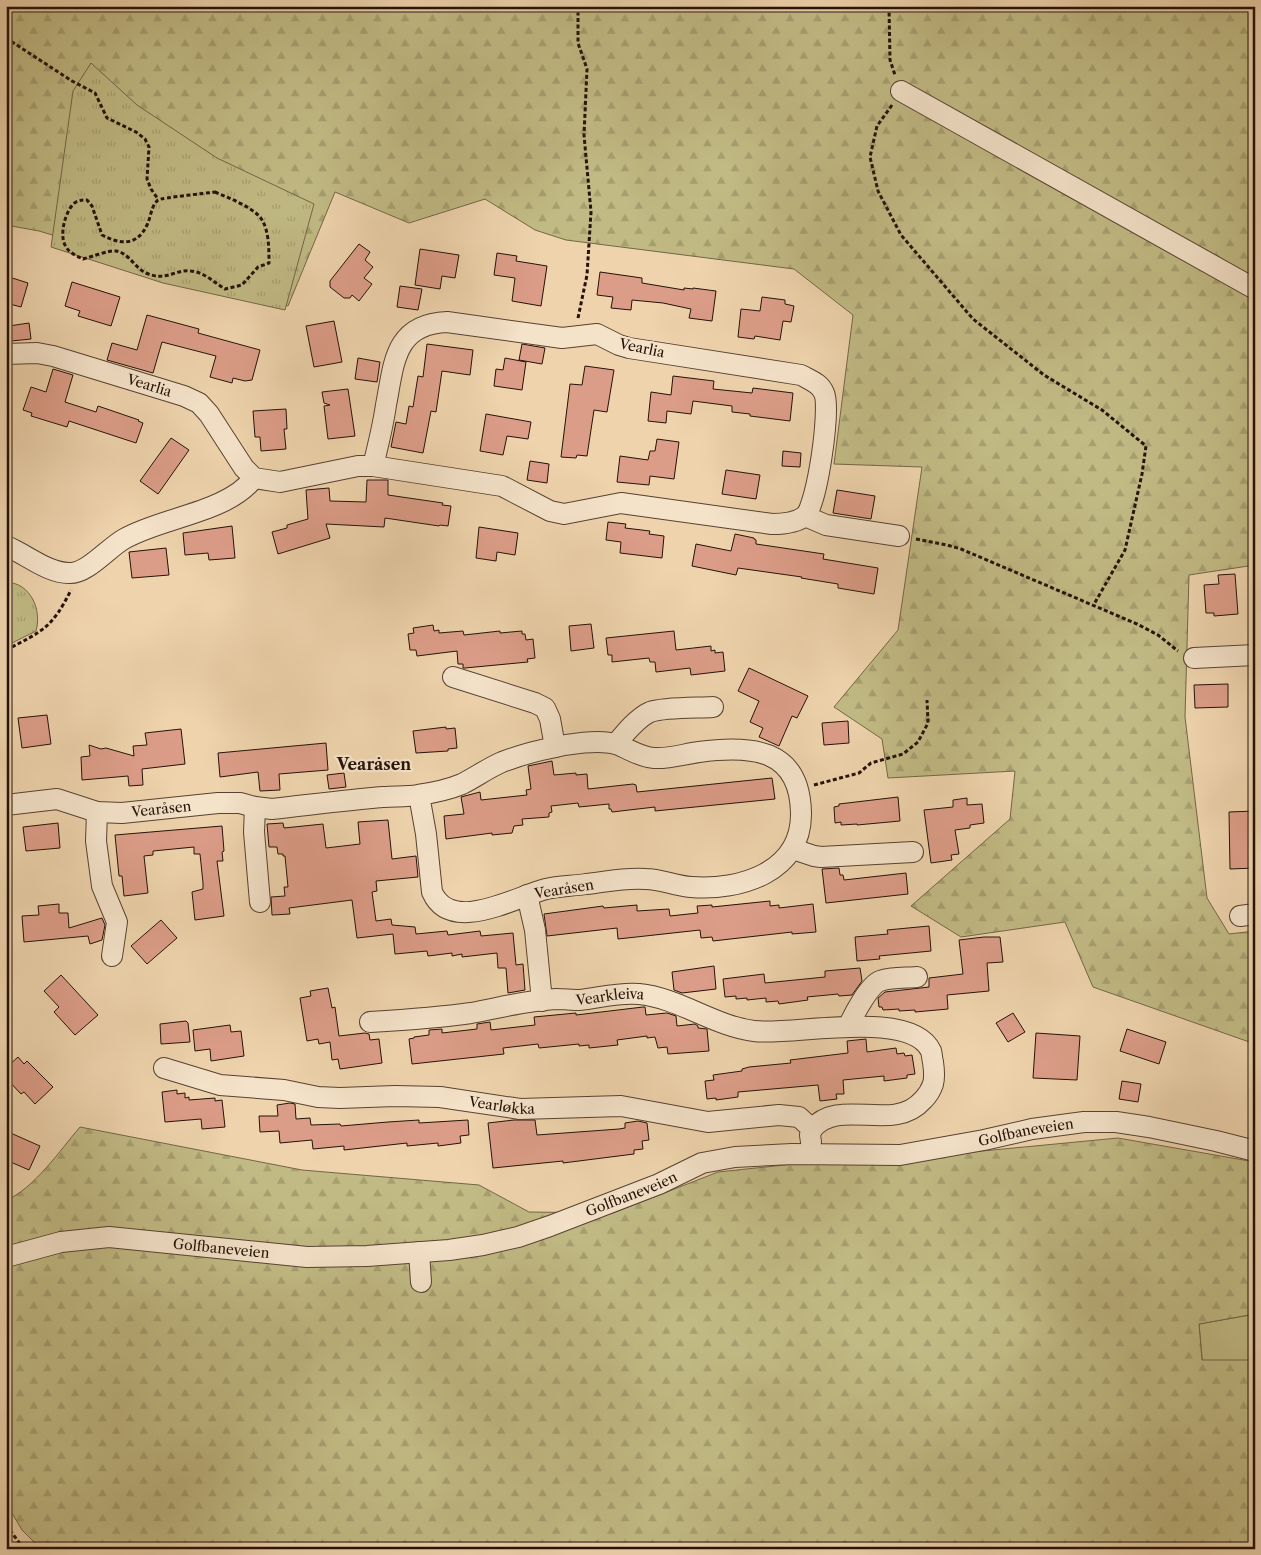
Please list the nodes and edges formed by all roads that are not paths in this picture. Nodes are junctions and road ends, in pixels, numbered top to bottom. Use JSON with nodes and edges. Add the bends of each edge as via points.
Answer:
{"nodes":[{"id":1,"x":901,"y":91,"type":"road end"},
{"id":2,"x":1255,"y":288,"type":"edge"},
{"id":3,"x":6,"y":354,"type":"edge"},
{"id":4,"x":373,"y":466,"type":"junction"},
{"id":5,"x":254,"y":478,"type":"junction"},
{"id":6,"x":805,"y":516,"type":"junction"},
{"id":7,"x":899,"y":536,"type":"road end"},
{"id":8,"x":6,"y":546,"type":"edge"},
{"id":9,"x":1255,"y":656,"type":"edge"},
{"id":10,"x":1194,"y":658,"type":"road end"},
{"id":11,"x":453,"y":677,"type":"dead end"},
{"id":12,"x":713,"y":707,"type":"dead end"},
{"id":13,"x":616,"y":744,"type":"junction"},
{"id":14,"x":554,"y":747,"type":"junction"},
{"id":15,"x":419,"y":795,"type":"junction"},
{"id":16,"x":6,"y":805,"type":"edge"},
{"id":17,"x":255,"y":808,"type":"junction"},
{"id":18,"x":97,"y":812,"type":"junction"},
{"id":19,"x":792,"y":849,"type":"junction"},
{"id":20,"x":913,"y":852,"type":"dead end"},
{"id":21,"x":527,"y":895,"type":"junction"},
{"id":22,"x":260,"y":902,"type":"dead end"},
{"id":23,"x":112,"y":956,"type":"dead end"},
{"id":24,"x":916,"y":977,"type":"dead end"},
{"id":25,"x":542,"y":1001,"type":"junction"},
{"id":26,"x":370,"y":1022,"type":"dead end"},
{"id":27,"x":848,"y":1027,"type":"junction"},
{"id":28,"x":164,"y":1068,"type":"dead end"},
{"id":29,"x":812,"y":1129,"type":"junction"},
{"id":30,"x":1255,"y":1151,"type":"edge"},
{"id":31,"x":812,"y":1154,"type":"junction"},
{"id":32,"x":419,"y":1252,"type":"junction"},
{"id":33,"x":6,"y":1257,"type":"edge"},
{"id":34,"x":421,"y":1282,"type":"dead end"}],
"edges":[{"from":1,"to":2,"type":"street"},
{"from":3,"to":5,"type":"street","name":"Vearlia","via":[[53,356],[200,403]]},
{"from":4,"to":5,"type":"street","via":[[358,466],[280,482]]},
{"from":4,"to":6,"type":"street","via":[[502,486],[550,511],[564,514],[621,502],[772,524],[783,524]]},
{"from":4,"to":6,"type":"street","name":"Vearlia","via":[[394,358],[401,343],[413,331],[447,322],[562,338],[597,334],[629,348],[801,375],[820,386],[826,395],[827,408],[822,454],[810,508]]},
{"from":5,"to":8,"type":"street","via":[[239,494],[124,539],[84,569],[75,572],[41,564]]},
{"from":6,"to":7,"type":"street","via":[[826,524]]},
{"from":9,"to":10,"type":"street"},
{"from":11,"to":14,"type":"street","via":[[545,708]]},
{"from":12,"to":13,"type":"street","via":[[650,713]]},
{"from":13,"to":14,"type":"street","name":"Vearåsen","via":[[596,742]]},
{"from":13,"to":19,"type":"street","name":"Vearåsen","via":[[652,758],[736,749],[756,751],[775,758],[791,772],[799,789],[801,825]]},
{"from":14,"to":15,"type":"street","name":"Vearåsen","via":[[504,762],[461,784]]},
{"from":15,"to":17,"type":"street","name":"Vearåsen"},
{"from":15,"to":21,"type":"street","name":"Vearåsen","via":[[432,892],[436,901],[456,913],[502,905]]},
{"from":16,"to":18,"type":"street","name":"Vearåsen","via":[[57,800]]},
{"from":17,"to":18,"type":"street","name":"Vearåsen","via":[[240,803],[218,803],[122,813]]},
{"from":17,"to":22,"type":"street"},
{"from":18,"to":23,"type":"street","via":[[96,841],[102,886],[117,922]]},
{"from":19,"to":20,"type":"street","via":[[821,857]]},
{"from":19,"to":21,"type":"street","name":"Vearåsen","via":[[787,857],[762,876],[724,886],[694,888],[634,879],[548,888]]},
{"from":21,"to":25,"type":"street","via":[[536,930]]},
{"from":24,"to":27,"type":"street","via":[[879,981]]},
{"from":25,"to":26,"type":"street","name":"Vearkleiva","via":[[443,1016]]},
{"from":25,"to":27,"type":"street","name":"Vearkleiva","via":[[640,994],[754,1032]]},
{"from":27,"to":29,"type":"street","name":"Vearkleiva","via":[[895,1029],[917,1037],[931,1052],[933,1085],[928,1096],[909,1112],[887,1116],[831,1116],[818,1121]]},
{"from":28,"to":29,"type":"street","name":"Vearløkka","via":[[220,1085],[284,1090],[318,1097],[440,1096],[520,1109],[621,1106],[708,1122],[779,1115],[799,1117]]},
{"from":29,"to":31,"type":"street"},
{"from":30,"to":31,"type":"street","name":"Golfbaneveien","via":[[1149,1127],[1084,1122],[900,1155]]},
{"from":31,"to":32,"type":"street","name":"Golfbaneveien","via":[[735,1157],[702,1163],[659,1184],[518,1237],[483,1245]]},
{"from":32,"to":33,"type":"street","name":"Golfbaneveien","via":[[307,1257],[109,1237],[61,1242]]},
{"from":32,"to":34,"type":"street"}]}
